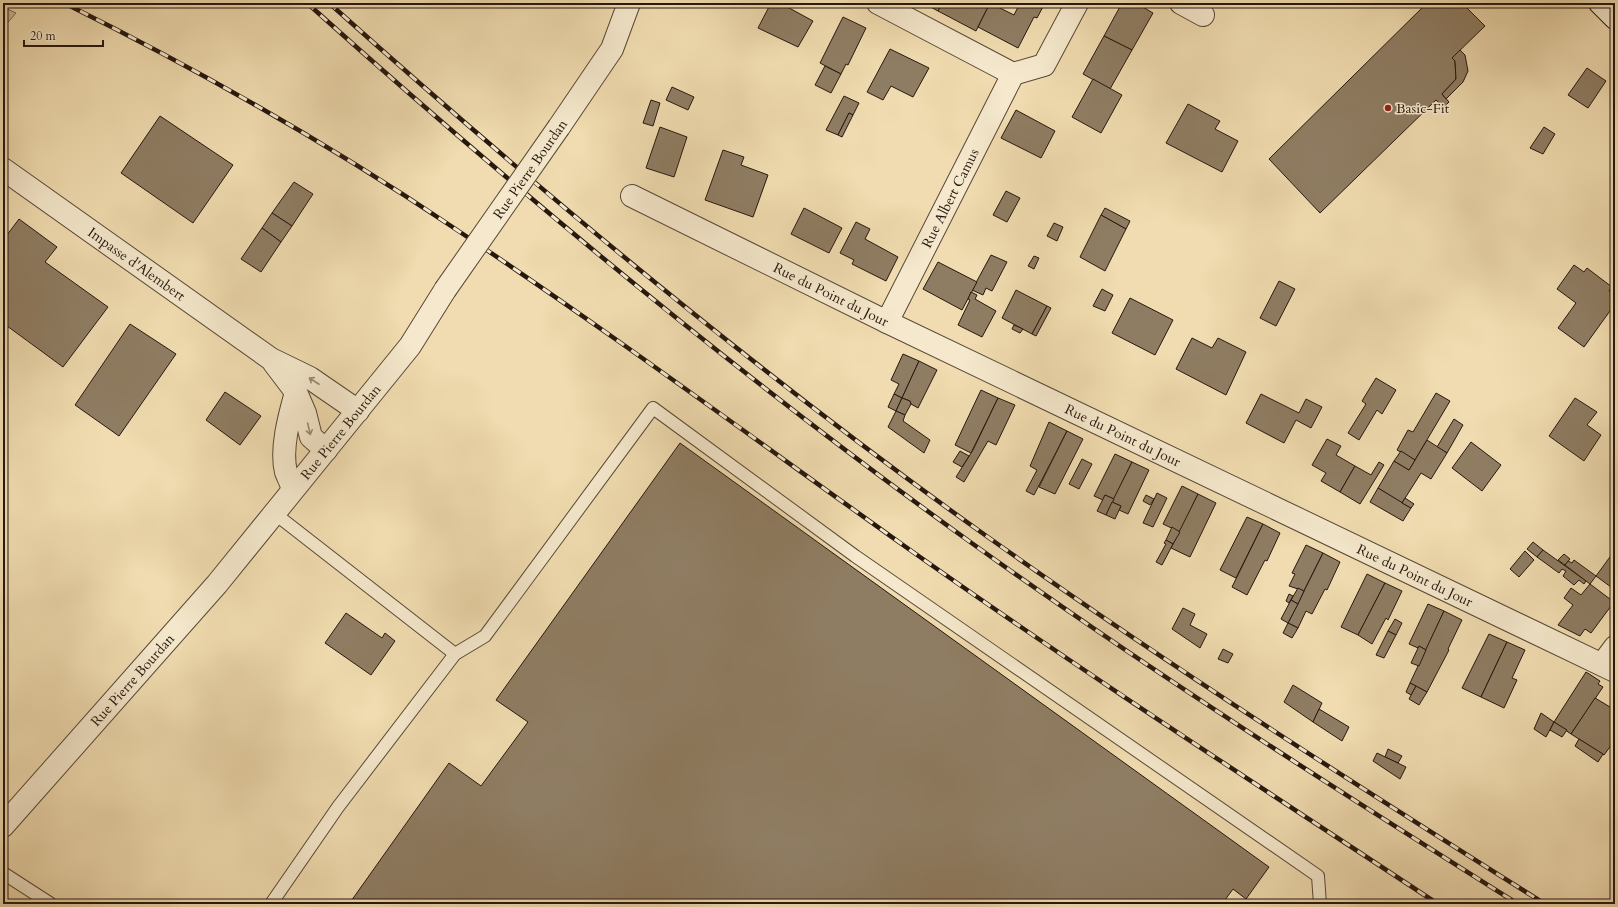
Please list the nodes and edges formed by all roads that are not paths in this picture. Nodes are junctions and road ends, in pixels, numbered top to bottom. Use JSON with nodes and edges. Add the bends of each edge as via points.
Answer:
{"nodes":[{"id":1,"x":629,"y":3,"type":"edge"},
{"id":2,"x":878,"y":3,"type":"edge"},
{"id":3,"x":1077,"y":3,"type":"edge"},
{"id":4,"x":1181,"y":3,"type":"edge"},
{"id":5,"x":1600,"y":3,"type":"edge"},
{"id":6,"x":1202,"y":15,"type":"dead end"},
{"id":7,"x":1615,"y":18,"type":"edge"},
{"id":8,"x":1013,"y":74,"type":"junction"},
{"id":9,"x":3,"y":169,"type":"edge"},
{"id":10,"x":632,"y":196,"type":"dead end"},
{"id":11,"x":887,"y":322,"type":"junction"},
{"id":12,"x":271,"y":359,"type":"junction"},
{"id":13,"x":296,"y":392,"type":"junction"},
{"id":14,"x":358,"y":411,"type":"junction"},
{"id":15,"x":326,"y":450,"type":"junction"},
{"id":16,"x":293,"y":489,"type":"junction"},
{"id":17,"x":274,"y":512,"type":"junction"},
{"id":18,"x":455,"y":654,"type":"junction"},
{"id":19,"x":1611,"y":660,"type":"edge"},
{"id":20,"x":3,"y":826,"type":"edge"},
{"id":21,"x":3,"y":873,"type":"edge"},
{"id":22,"x":51,"y":904,"type":"edge"},
{"id":23,"x":271,"y":904,"type":"edge"},
{"id":24,"x":1320,"y":904,"type":"edge"}],
"edges":[{"from":1,"to":14,"type":"street","name":"Rue Pierre Bourdan","bridge":true,"via":[[612,49],[410,346]]},
{"from":2,"to":8,"type":"street"},
{"from":3,"to":8,"type":"street","via":[[1044,65]]},
{"from":4,"to":6,"type":"street"},
{"from":5,"to":7,"type":"street"},
{"from":8,"to":11,"type":"street","name":"Rue Albert Camus"},
{"from":9,"to":12,"type":"street","name":"Impasse d'Alembert"},
{"from":10,"to":11,"type":"street","name":"Rue du Point du Jour"},
{"from":11,"to":19,"type":"street","name":"Rue du Point du Jour"},
{"from":12,"to":13,"type":"street","name":"Impasse d'Alembert"},
{"from":14,"to":12,"type":"street","name":"Impasse d'Alembert","one_way":true,"via":[[310,378]]},
{"from":13,"to":15,"type":"street","name":"Impasse d'Alembert","one_way":true,"via":[[311,437]]},
{"from":13,"to":16,"type":"street","via":[[289,419],[285,458],[286,471]]},
{"from":14,"to":15,"type":"street","name":"Rue Pierre Bourdan"},
{"from":15,"to":16,"type":"street","name":"Rue Pierre Bourdan"},
{"from":16,"to":17,"type":"street","name":"Rue Pierre Bourdan"},
{"from":17,"to":18,"type":"lane"},
{"from":17,"to":20,"type":"street","name":"Rue Pierre Bourdan","via":[[217,584]]},
{"from":18,"to":23,"type":"lane","via":[[338,807]]},
{"from":18,"to":24,"type":"lane","via":[[485,636],[653,408],[855,556],[1318,876]]},
{"from":21,"to":22,"type":"lane"}]}
